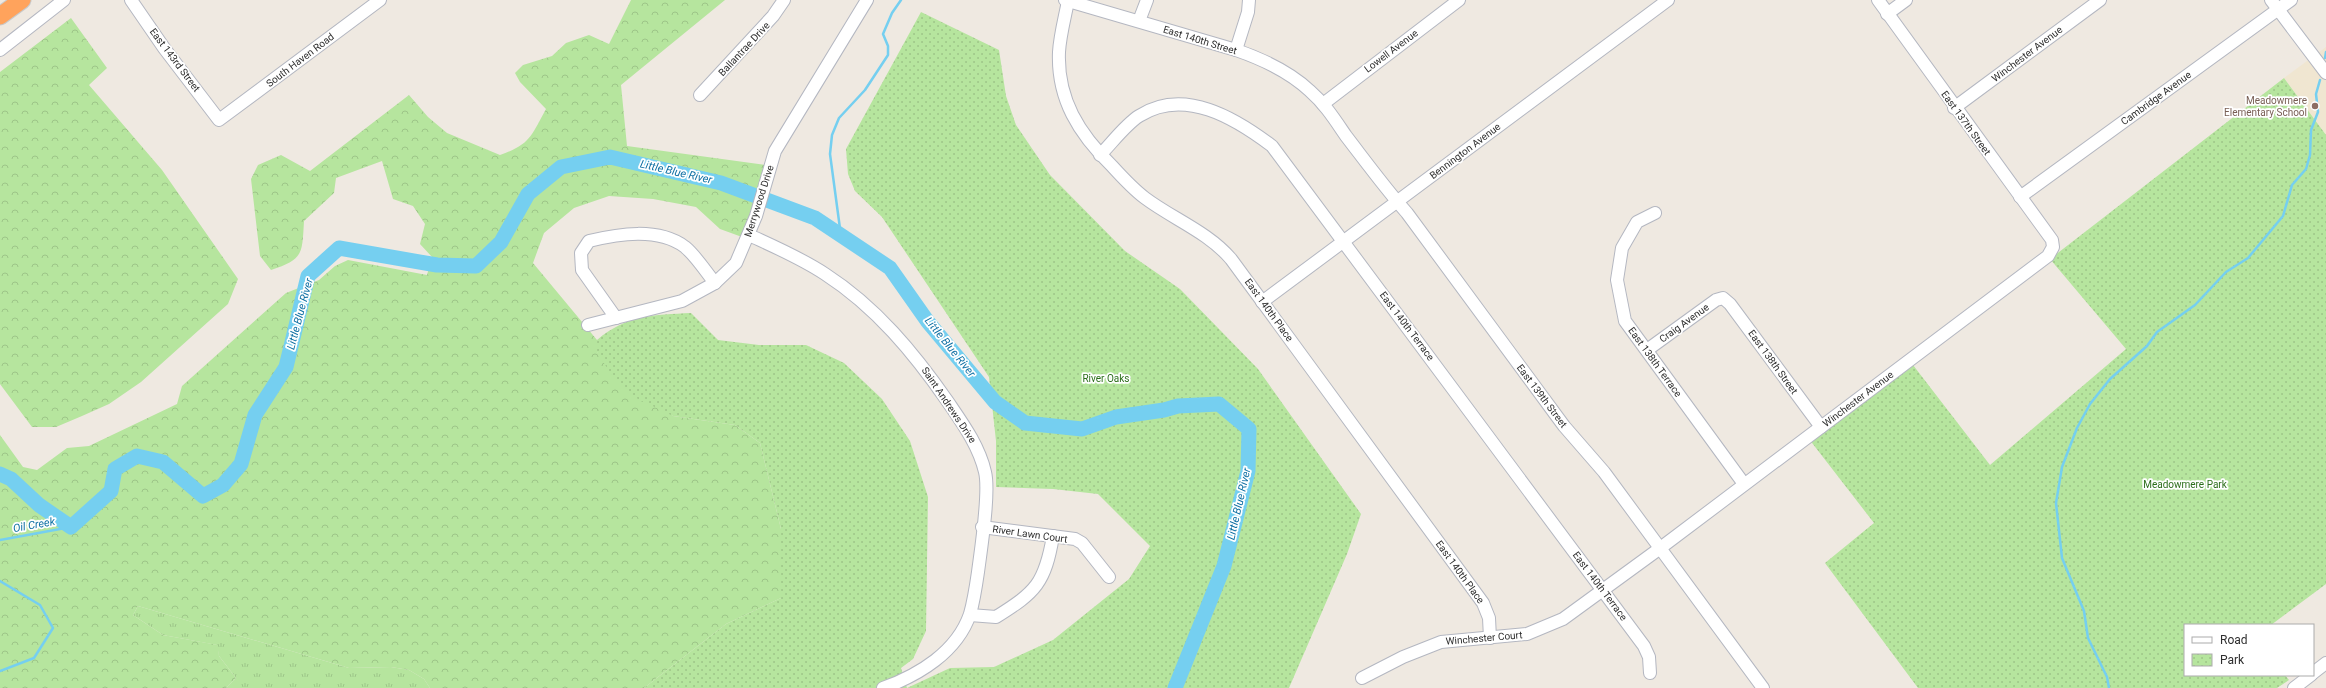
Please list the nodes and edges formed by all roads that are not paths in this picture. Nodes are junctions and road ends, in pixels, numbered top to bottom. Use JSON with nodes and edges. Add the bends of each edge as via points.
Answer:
{"nodes":[{"id":1,"x":22,"y":0,"type":"edge"},
{"id":2,"x":64,"y":0,"type":"edge"},
{"id":3,"x":131,"y":0,"type":"edge"},
{"id":4,"x":380,"y":0,"type":"edge"},
{"id":5,"x":784,"y":0,"type":"edge"},
{"id":6,"x":867,"y":0,"type":"edge"},
{"id":7,"x":1067,"y":0,"type":"edge"},
{"id":8,"x":1147,"y":0,"type":"edge"},
{"id":9,"x":1248,"y":0,"type":"edge"},
{"id":10,"x":1459,"y":0,"type":"edge"},
{"id":11,"x":1668,"y":0,"type":"edge"},
{"id":12,"x":1878,"y":0,"type":"edge"},
{"id":13,"x":1906,"y":0,"type":"edge"},
{"id":14,"x":2100,"y":0,"type":"edge"},
{"id":15,"x":2291,"y":0,"type":"edge"},
{"id":16,"x":2274,"y":5,"type":"edge"},
{"id":17,"x":1887,"y":14,"type":"junction"},
{"id":18,"x":0,"y":16,"type":"edge"},
{"id":19,"x":1139,"y":22,"type":"junction"},
{"id":20,"x":0,"y":50,"type":"edge"},
{"id":21,"x":1236,"y":50,"type":"junction"},
{"id":22,"x":2326,"y":72,"type":"edge"},
{"id":23,"x":700,"y":96,"type":"dead end"},
{"id":24,"x":1323,"y":104,"type":"junction"},
{"id":25,"x":1954,"y":108,"type":"junction"},
{"id":26,"x":220,"y":120,"type":"joint"},
{"id":27,"x":1100,"y":155,"type":"junction"},
{"id":28,"x":2020,"y":197,"type":"junction"},
{"id":29,"x":1397,"y":202,"type":"junction"},
{"id":30,"x":1654,"y":213,"type":"dead end"},
{"id":31,"x":749,"y":235,"type":"junction"},
{"id":32,"x":1344,"y":241,"type":"junction"},
{"id":33,"x":2053,"y":247,"type":"joint"},
{"id":34,"x":715,"y":283,"type":"junction"},
{"id":35,"x":1723,"y":298,"type":"joint"},
{"id":36,"x":1262,"y":302,"type":"junction"},
{"id":37,"x":616,"y":318,"type":"junction"},
{"id":38,"x":588,"y":325,"type":"dead end"},
{"id":39,"x":1647,"y":350,"type":"junction"},
{"id":40,"x":1821,"y":427,"type":"junction"},
{"id":41,"x":1744,"y":484,"type":"junction"},
{"id":42,"x":982,"y":527,"type":"junction"},
{"id":43,"x":1054,"y":536,"type":"junction"},
{"id":44,"x":1659,"y":549,"type":"junction"},
{"id":45,"x":1109,"y":577,"type":"dead end"},
{"id":46,"x":1603,"y":590,"type":"junction"},
{"id":47,"x":970,"y":615,"type":"junction"},
{"id":48,"x":1490,"y":638,"type":"junction"},
{"id":49,"x":2326,"y":664,"type":"edge"},
{"id":50,"x":1650,"y":673,"type":"dead end"},
{"id":51,"x":2314,"y":673,"type":"edge"},
{"id":52,"x":2309,"y":676,"type":"edge"},
{"id":53,"x":1362,"y":678,"type":"dead end"},
{"id":54,"x":883,"y":688,"type":"edge"},
{"id":55,"x":1763,"y":688,"type":"edge"},
{"id":56,"x":2294,"y":688,"type":"edge"}],
"edges":[{"from":1,"to":18,"type":"highway"},
{"from":2,"to":20,"type":"street"},
{"from":3,"to":26,"type":"street","name":"East 143rd Street","via":[[164,48]]},
{"from":4,"to":26,"type":"street","name":"South Haven Road"},
{"from":5,"to":23,"type":"street","name":"Ballantrae Drive","via":[[773,16]]},
{"from":6,"to":31,"type":"street","name":"Merrywood Drive","via":[[775,151]]},
{"from":7,"to":19,"type":"street","name":"East 140th Street"},
{"from":7,"to":27,"type":"street","name":"East 140th Place","via":[[1059,50],[1062,86],[1076,125]]},
{"from":8,"to":19,"type":"street"},
{"from":9,"to":21,"type":"street","via":[[1248,12]]},
{"from":10,"to":24,"type":"street","name":"Lowell Avenue"},
{"from":11,"to":29,"type":"street","name":"Bennington Avenue"},
{"from":12,"to":17,"type":"street","name":"East 137th Street"},
{"from":13,"to":17,"type":"street"},
{"from":14,"to":25,"type":"street","name":"Winchester Avenue"},
{"from":15,"to":16,"type":"street","name":"Cambridge Avenue"},
{"from":16,"to":22,"type":"street"},
{"from":16,"to":28,"type":"street","name":"Cambridge Avenue"},
{"from":17,"to":25,"type":"street","name":"East 137th Street"},
{"from":19,"to":21,"type":"street","name":"East 140th Street"},
{"from":21,"to":24,"type":"street","name":"East 140th Street","via":[[1254,56],[1291,77],[1310,90]]},
{"from":24,"to":29,"type":"street","name":"East 139th Street"},
{"from":25,"to":28,"type":"street","name":"East 137th Street"},
{"from":27,"to":32,"type":"street","name":"East 140th Terrace","via":[[1138,117],[1154,108],[1169,104],[1186,105],[1220,113],[1244,124],[1272,146]]},
{"from":27,"to":36,"type":"street","name":"East 140th Place","via":[[1143,197],[1223,249]]},
{"from":28,"to":33,"type":"street","name":"East 137th Street","via":[[2052,240]]},
{"from":29,"to":32,"type":"street","name":"Bennington Avenue"},
{"from":29,"to":44,"type":"street","name":"East 139th Street","via":[[1564,426],[1604,472]]},
{"from":30,"to":39,"type":"street","name":"East 138th Terrace","via":[[1636,222],[1622,248],[1617,280],[1625,321]]},
{"from":31,"to":34,"type":"street","name":"Merrywood Drive","via":[[736,263]]},
{"from":31,"to":42,"type":"street","name":"Saint Andrews Drive","via":[[792,255],[849,290],[894,332],[926,370],[978,447],[986,473]]},
{"from":32,"to":36,"type":"street","name":"Bennington Avenue"},
{"from":32,"to":46,"type":"street","name":"East 140th Terrace"},
{"from":33,"to":40,"type":"street","name":"Winchester Avenue","via":[[2048,256]]},
{"from":34,"to":37,"type":"street","name":"Merrywood Drive","via":[[682,301]]},
{"from":34,"to":37,"type":"street","via":[[685,248],[668,238],[628,234],[588,242],[581,253],[582,270]]},
{"from":35,"to":39,"type":"street","name":"Craig Avenue","via":[[1716,300]]},
{"from":35,"to":40,"type":"street","name":"East 138th Street"},
{"from":36,"to":48,"type":"street","name":"East 140th Place","via":[[1482,603],[1489,618]]},
{"from":37,"to":38,"type":"street","name":"Merrywood Drive"},
{"from":39,"to":41,"type":"street","name":"East 138th Terrace"},
{"from":40,"to":41,"type":"street","name":"Winchester Avenue"},
{"from":41,"to":44,"type":"street","name":"Winchester Avenue"},
{"from":42,"to":43,"type":"street","name":"River Lawn Court"},
{"from":42,"to":47,"type":"street","name":"Saint Andrews Drive"},
{"from":43,"to":45,"type":"street","name":"River Lawn Court","via":[[1082,543]]},
{"from":43,"to":47,"type":"street","via":[[1048,565],[1033,590],[996,617]]},
{"from":44,"to":46,"type":"street","name":"Winchester Court"},
{"from":44,"to":55,"type":"street","name":"East 139th Street"},
{"from":46,"to":48,"type":"street","name":"Winchester Court","via":[[1563,619],[1544,629],[1528,634]]},
{"from":46,"to":50,"type":"street","name":"East 140th Terrace","via":[[1644,646],[1649,657]]},
{"from":47,"to":54,"type":"street","name":"Saint Andrews Drive","via":[[952,645],[922,671]]},
{"from":48,"to":53,"type":"street","name":"Winchester Court","via":[[1441,642],[1403,657]]},
{"from":49,"to":51,"type":"street"},
{"from":52,"to":56,"type":"street"}]}
